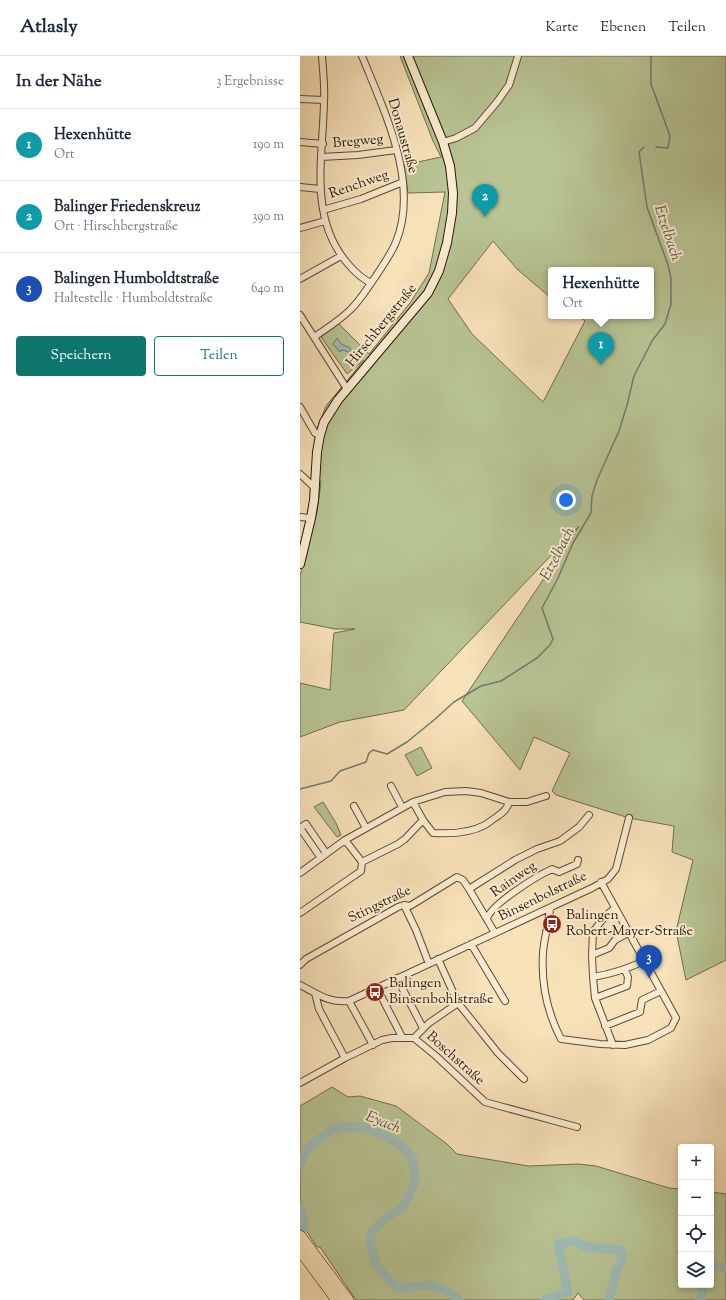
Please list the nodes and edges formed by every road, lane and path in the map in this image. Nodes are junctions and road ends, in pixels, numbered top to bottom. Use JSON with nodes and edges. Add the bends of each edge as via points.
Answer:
{"nodes":[{"id":1,"x":322,"y":56,"type":"edge"},
{"id":2,"x":362,"y":56,"type":"edge"},
{"id":3,"x":408,"y":56,"type":"edge"},
{"id":4,"x":518,"y":56,"type":"edge"},
{"id":5,"x":300,"y":99,"type":"edge"},
{"id":6,"x":324,"y":100,"type":"junction"},
{"id":7,"x":300,"y":142,"type":"edge"},
{"id":8,"x":444,"y":142,"type":"junction"},
{"id":9,"x":323,"y":144,"type":"junction"},
{"id":10,"x":396,"y":150,"type":"junction"},
{"id":11,"x":321,"y":157,"type":"junction"},
{"id":12,"x":403,"y":182,"type":"junction"},
{"id":13,"x":300,"y":187,"type":"edge"},
{"id":14,"x":320,"y":188,"type":"junction"},
{"id":15,"x":323,"y":210,"type":"junction"},
{"id":16,"x":325,"y":221,"type":"junction"},
{"id":17,"x":300,"y":228,"type":"edge"},
{"id":18,"x":341,"y":256,"type":"junction"},
{"id":19,"x":300,"y":279,"type":"edge"},
{"id":20,"x":371,"y":283,"type":"junction"},
{"id":21,"x":300,"y":315,"type":"edge"},
{"id":22,"x":314,"y":337,"type":"junction"},
{"id":23,"x":347,"y":389,"type":"junction"},
{"id":24,"x":300,"y":407,"type":"edge"},
{"id":25,"x":320,"y":435,"type":"junction"},
{"id":26,"x":300,"y":474,"type":"edge"},
{"id":27,"x":315,"y":488,"type":"junction"},
{"id":28,"x":300,"y":517,"type":"edge"},
{"id":29,"x":312,"y":518,"type":"junction"},
{"id":30,"x":300,"y":564,"type":"edge"},
{"id":31,"x":390,"y":786,"type":"dead end"},
{"id":32,"x":546,"y":796,"type":"dead end"},
{"id":33,"x":413,"y":802,"type":"junction"},
{"id":34,"x":509,"y":802,"type":"junction"},
{"id":35,"x":354,"y":806,"type":"dead end"},
{"id":36,"x":402,"y":807,"type":"junction"},
{"id":37,"x":589,"y":815,"type":"dead end"},
{"id":38,"x":629,"y":818,"type":"dead end"},
{"id":39,"x":423,"y":820,"type":"junction"},
{"id":40,"x":366,"y":828,"type":"junction"},
{"id":41,"x":345,"y":840,"type":"junction"},
{"id":42,"x":326,"y":853,"type":"junction"},
{"id":43,"x":321,"y":858,"type":"junction"},
{"id":44,"x":578,"y":860,"type":"dead end"},
{"id":45,"x":362,"y":862,"type":"junction"},
{"id":46,"x":300,"y":873,"type":"edge"},
{"id":47,"x":601,"y":882,"type":"junction"},
{"id":48,"x":469,"y":889,"type":"junction"},
{"id":49,"x":404,"y":905,"type":"junction"},
{"id":50,"x":550,"y":908,"type":"junction"},
{"id":51,"x":615,"y":908,"type":"junction"},
{"id":52,"x":300,"y":913,"type":"edge"},
{"id":53,"x":487,"y":919,"type":"junction"},
{"id":54,"x":495,"y":933,"type":"junction"},
{"id":55,"x":628,"y":933,"type":"junction"},
{"id":56,"x":471,"y":944,"type":"junction"},
{"id":57,"x":592,"y":955,"type":"junction"},
{"id":58,"x":438,"y":959,"type":"junction"},
{"id":59,"x":644,"y":961,"type":"junction"},
{"id":60,"x":429,"y":964,"type":"junction"},
{"id":61,"x":300,"y":965,"type":"edge"},
{"id":62,"x":624,"y":970,"type":"junction"},
{"id":63,"x":592,"y":977,"type":"junction"},
{"id":64,"x":397,"y":978,"type":"junction"},
{"id":65,"x":300,"y":985,"type":"edge"},
{"id":66,"x":376,"y":988,"type":"junction"},
{"id":67,"x":661,"y":991,"type":"junction"},
{"id":68,"x":315,"y":993,"type":"junction"},
{"id":69,"x":595,"y":998,"type":"junction"},
{"id":70,"x":349,"y":1001,"type":"junction"},
{"id":71,"x":505,"y":1001,"type":"dead end"},
{"id":72,"x":458,"y":1003,"type":"junction"},
{"id":73,"x":605,"y":1026,"type":"junction"},
{"id":74,"x":423,"y":1028,"type":"junction"},
{"id":75,"x":402,"y":1037,"type":"junction"},
{"id":76,"x":414,"y":1038,"type":"junction"},
{"id":77,"x":373,"y":1045,"type":"junction"},
{"id":78,"x":613,"y":1045,"type":"junction"},
{"id":79,"x":345,"y":1058,"type":"junction"},
{"id":80,"x":524,"y":1080,"type":"dead end"},
{"id":81,"x":300,"y":1083,"type":"edge"},
{"id":82,"x":577,"y":1128,"type":"dead end"},
{"id":83,"x":300,"y":1236,"type":"edge"},
{"id":84,"x":300,"y":1250,"type":"edge"},
{"id":85,"x":315,"y":1264,"type":"junction"},
{"id":86,"x":337,"y":1300,"type":"edge"},
{"id":87,"x":348,"y":1300,"type":"edge"}],
"edges":[{"from":1,"to":6,"type":"street"},
{"from":2,"to":10,"type":"street","name":"Donaustraße"},
{"from":3,"to":8,"type":"street","name":"Hirschbergstraße"},
{"from":4,"to":8,"type":"street","via":[[509,85],[497,102],[474,128]]},
{"from":5,"to":6,"type":"street"},
{"from":6,"to":9,"type":"street"},
{"from":7,"to":9,"type":"street"},
{"from":8,"to":23,"type":"street","name":"Hirschbergstraße","via":[[453,193],[447,243],[439,271],[428,293]]},
{"from":9,"to":11,"type":"street"},
{"from":10,"to":11,"type":"street","name":"Bregweg"},
{"from":10,"to":12,"type":"street","name":"Donaustraße"},
{"from":11,"to":14,"type":"street"},
{"from":12,"to":15,"type":"street","name":"Renchweg","via":[[361,199]]},
{"from":12,"to":20,"type":"street","name":"Donaustraße","via":[[404,210],[396,243]]},
{"from":13,"to":14,"type":"street"},
{"from":14,"to":15,"type":"street"},
{"from":15,"to":16,"type":"street"},
{"from":16,"to":17,"type":"street"},
{"from":16,"to":18,"type":"street"},
{"from":18,"to":19,"type":"street"},
{"from":18,"to":20,"type":"street","via":[[352,269]]},
{"from":20,"to":22,"type":"street","name":"Donaustraße","via":[[350,310]]},
{"from":21,"to":22,"type":"street"},
{"from":22,"to":23,"type":"street"},
{"from":23,"to":25,"type":"street","name":"Hirschbergstraße","via":[[331,409]]},
{"from":24,"to":25,"type":"street","via":[[315,433]]},
{"from":25,"to":27,"type":"street","name":"Hirschbergstraße"},
{"from":26,"to":27,"type":"street"},
{"from":27,"to":29,"type":"street","name":"Hirschbergstraße"},
{"from":28,"to":29,"type":"street"},
{"from":29,"to":30,"type":"street","name":"Hirschbergstraße"},
{"from":31,"to":36,"type":"street"},
{"from":32,"to":34,"type":"street","via":[[528,802]]},
{"from":33,"to":34,"type":"street","via":[[445,792],[481,793]]},
{"from":33,"to":36,"type":"street"},
{"from":33,"to":39,"type":"street"},
{"from":34,"to":39,"type":"street","via":[[504,812],[484,825],[469,830],[433,833]]},
{"from":35,"to":40,"type":"street"},
{"from":36,"to":40,"type":"street"},
{"from":37,"to":48,"type":"street","via":[[579,827],[560,841],[515,860]]},
{"from":38,"to":47,"type":"street","name":"Binsenbolstraße","via":[[616,869],[608,879]]},
{"from":39,"to":45,"type":"street","via":[[398,844]]},
{"from":40,"to":41,"type":"street"},
{"from":41,"to":42,"type":"street"},
{"from":41,"to":45,"type":"street"},
{"from":42,"to":43,"type":"street"},
{"from":42,"to":43,"type":"street","via":[[306,824],[300,828]]},
{"from":43,"to":46,"type":"street"},
{"from":44,"to":53,"type":"street","name":"Rainweg","via":[[577,864],[559,872],[552,869],[534,878],[494,909]]},
{"from":45,"to":52,"type":"street","via":[[361,871]]},
{"from":47,"to":50,"type":"street","name":"Binsenbolstraße"},
{"from":47,"to":51,"type":"street"},
{"from":48,"to":49,"type":"street","name":"Stingstraße","via":[[463,880],[457,877],[410,906]]},
{"from":48,"to":53,"type":"street","name":"Stingstraße"},
{"from":49,"to":60,"type":"street"},
{"from":49,"to":61,"type":"street","name":"Stingstraße","via":[[356,930]]},
{"from":50,"to":54,"type":"street","name":"Binsenbolstraße"},
{"from":50,"to":78,"type":"street","via":[[543,953],[543,973],[545,998],[556,1029],[561,1039]]},
{"from":51,"to":55,"type":"street"},
{"from":51,"to":57,"type":"street","via":[[593,932]]},
{"from":53,"to":54,"type":"street","name":"Stingstraße"},
{"from":54,"to":56,"type":"street","name":"Binsenbolstraße"},
{"from":55,"to":57,"type":"street","via":[[615,940],[609,948]]},
{"from":55,"to":59,"type":"street"},
{"from":56,"to":58,"type":"street","name":"Binsenbolstraße"},
{"from":56,"to":71,"type":"street"},
{"from":57,"to":63,"type":"street"},
{"from":58,"to":60,"type":"street","name":"Binsenbolstraße"},
{"from":58,"to":72,"type":"street"},
{"from":59,"to":62,"type":"street"},
{"from":59,"to":67,"type":"street"},
{"from":60,"to":64,"type":"street","name":"Binsenbolstraße"},
{"from":62,"to":63,"type":"street"},
{"from":62,"to":69,"type":"street","via":[[628,977],[627,986]]},
{"from":63,"to":69,"type":"street"},
{"from":64,"to":66,"type":"street","name":"Binsenbolstraße"},
{"from":64,"to":74,"type":"street"},
{"from":65,"to":68,"type":"street","name":"Binsenbolstraße"},
{"from":66,"to":70,"type":"street","name":"Binsenbolstraße"},
{"from":66,"to":75,"type":"street"},
{"from":67,"to":73,"type":"street","via":[[642,1000],[640,1012]]},
{"from":67,"to":78,"type":"street","via":[[676,1018],[671,1028],[648,1040]]},
{"from":68,"to":70,"type":"street","name":"Binsenbolstraße","via":[[325,999]]},
{"from":68,"to":79,"type":"street","via":[[319,1009]]},
{"from":69,"to":73,"type":"street"},
{"from":70,"to":77,"type":"street"},
{"from":72,"to":74,"type":"street"},
{"from":72,"to":80,"type":"street","via":[[498,1053]]},
{"from":73,"to":78,"type":"street"},
{"from":74,"to":76,"type":"street"},
{"from":75,"to":76,"type":"street","name":"Boschstraße"},
{"from":75,"to":77,"type":"street","name":"Boschstraße","via":[[382,1040]]},
{"from":76,"to":82,"type":"street","name":"Boschstraße","via":[[485,1102]]},
{"from":77,"to":79,"type":"street","name":"Boschstraße"},
{"from":79,"to":81,"type":"street","name":"Boschstraße"},
{"from":83,"to":85,"type":"highway"},
{"from":84,"to":85,"type":"highway"},
{"from":85,"to":86,"type":"highway"},
{"from":85,"to":87,"type":"highway"}]}
